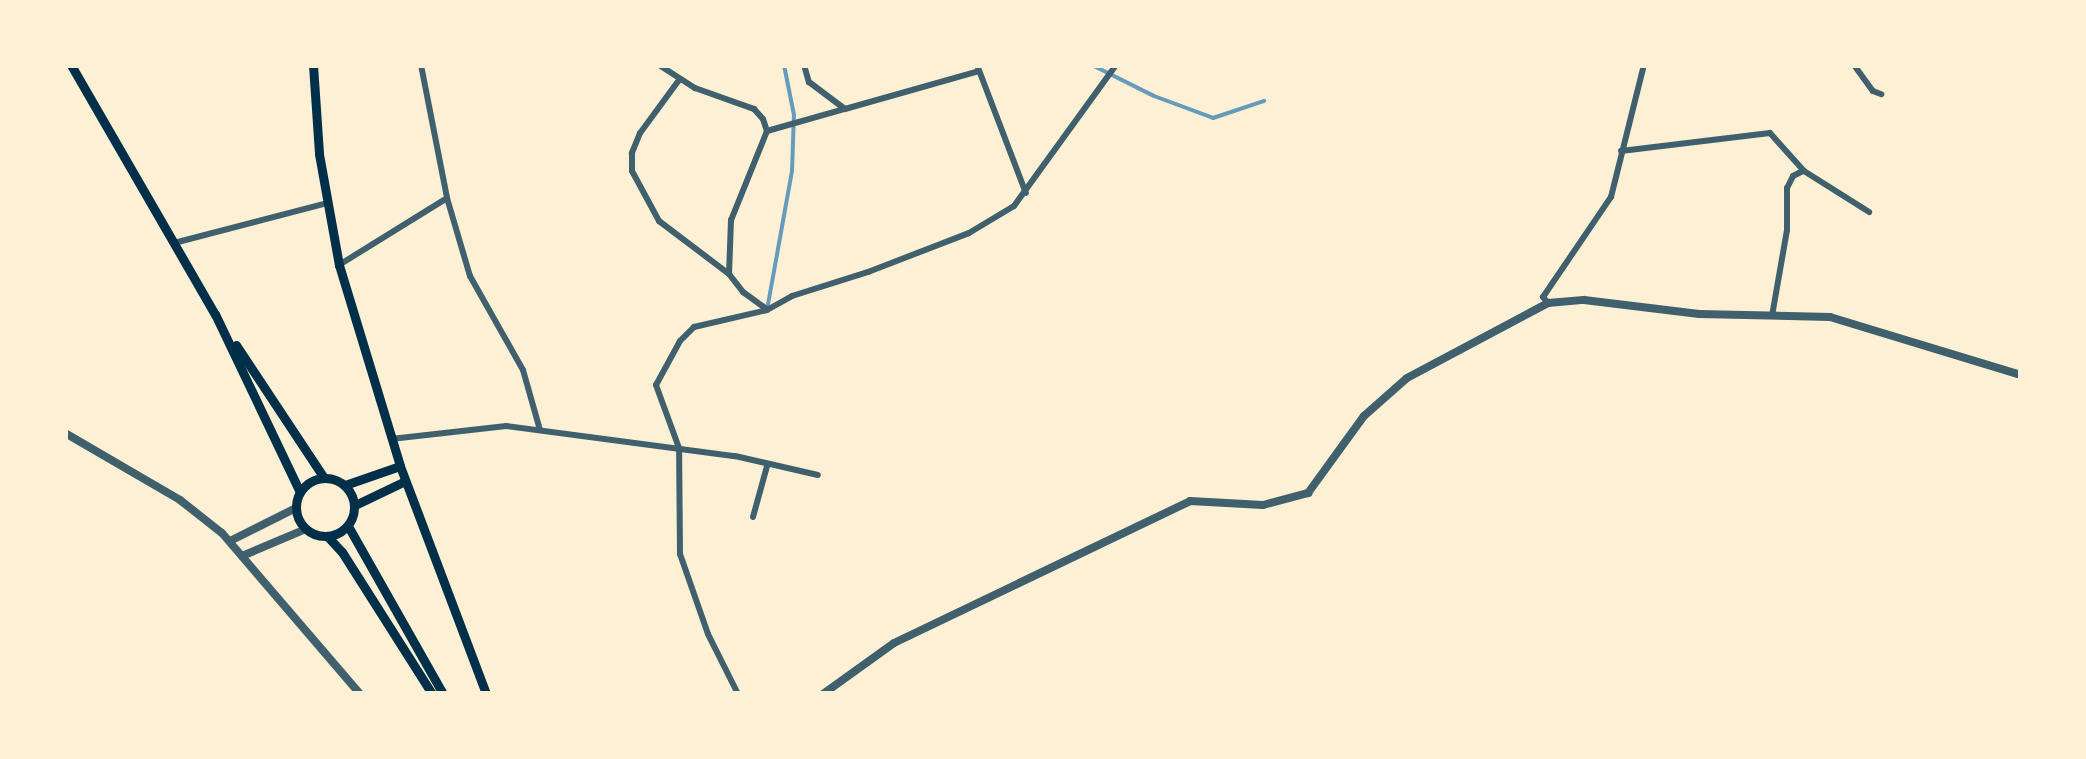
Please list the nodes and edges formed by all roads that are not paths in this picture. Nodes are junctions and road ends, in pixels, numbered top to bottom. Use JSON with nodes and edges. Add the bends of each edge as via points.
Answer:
{"nodes":[{"id":1,"x":71,"y":65,"type":"edge"},
{"id":2,"x":313,"y":65,"type":"edge"},
{"id":3,"x":421,"y":65,"type":"edge"},
{"id":4,"x":659,"y":65,"type":"edge"},
{"id":5,"x":804,"y":65,"type":"edge"},
{"id":6,"x":1644,"y":65,"type":"edge"},
{"id":7,"x":1854,"y":65,"type":"edge"},
{"id":8,"x":1115,"y":66,"type":"edge"},
{"id":9,"x":978,"y":68,"type":"edge"},
{"id":10,"x":680,"y":80,"type":"junction"},
{"id":11,"x":1881,"y":94,"type":"dead end"},
{"id":12,"x":845,"y":109,"type":"junction"},
{"id":13,"x":768,"y":132,"type":"junction"},
{"id":14,"x":1621,"y":151,"type":"junction"},
{"id":15,"x":1804,"y":170,"type":"junction"},
{"id":16,"x":1026,"y":194,"type":"junction"},
{"id":17,"x":446,"y":198,"type":"junction"},
{"id":18,"x":328,"y":203,"type":"junction"},
{"id":19,"x":1869,"y":212,"type":"dead end"},
{"id":20,"x":174,"y":243,"type":"junction"},
{"id":21,"x":339,"y":265,"type":"junction"},
{"id":22,"x":730,"y":274,"type":"junction"},
{"id":23,"x":1548,"y":303,"type":"junction"},
{"id":24,"x":767,"y":310,"type":"junction"},
{"id":25,"x":214,"y":314,"type":"junction"},
{"id":26,"x":1772,"y":316,"type":"junction"},
{"id":27,"x":2021,"y":375,"type":"edge"},
{"id":28,"x":540,"y":430,"type":"junction"},
{"id":29,"x":65,"y":434,"type":"edge"},
{"id":30,"x":391,"y":439,"type":"junction"},
{"id":31,"x":679,"y":448,"type":"junction"},
{"id":32,"x":400,"y":466,"type":"junction"},
{"id":33,"x":767,"y":466,"type":"junction"},
{"id":34,"x":818,"y":474,"type":"dead end"},
{"id":35,"x":324,"y":478,"type":"junction"},
{"id":36,"x":406,"y":481,"type":"junction"},
{"id":37,"x":345,"y":485,"type":"junction"},
{"id":38,"x":300,"y":492,"type":"junction"},
{"id":39,"x":355,"y":505,"type":"junction"},
{"id":40,"x":296,"y":508,"type":"junction"},
{"id":41,"x":754,"y":517,"type":"dead end"},
{"id":42,"x":348,"y":526,"type":"junction"},
{"id":43,"x":306,"y":529,"type":"junction"},
{"id":44,"x":327,"y":536,"type":"junction"},
{"id":45,"x":230,"y":541,"type":"junction"},
{"id":46,"x":242,"y":556,"type":"junction"},
{"id":47,"x":360,"y":694,"type":"edge"},
{"id":48,"x":432,"y":694,"type":"edge"},
{"id":49,"x":442,"y":694,"type":"edge"},
{"id":50,"x":486,"y":694,"type":"edge"},
{"id":51,"x":738,"y":694,"type":"edge"},
{"id":52,"x":824,"y":694,"type":"edge"}],
"edges":[{"from":1,"to":20,"type":"main road"},
{"from":2,"to":18,"type":"main road"},
{"from":3,"to":17,"type":"street"},
{"from":4,"to":10,"type":"street"},
{"from":5,"to":12,"type":"street","via":[[809,82]]},
{"from":6,"to":14,"type":"street"},
{"from":7,"to":11,"type":"street"},
{"from":8,"to":16,"type":"street"},
{"from":9,"to":12,"type":"street"},
{"from":9,"to":16,"type":"street"},
{"from":10,"to":13,"type":"street","via":[[754,109]]},
{"from":10,"to":22,"type":"street","via":[[640,134],[632,171],[659,221]]},
{"from":12,"to":13,"type":"street"},
{"from":13,"to":22,"type":"street","via":[[731,220]]},
{"from":14,"to":15,"type":"street","via":[[1770,133]]},
{"from":14,"to":23,"type":"street","via":[[1611,197],[1544,296]]},
{"from":15,"to":19,"type":"street"},
{"from":15,"to":26,"type":"street","via":[[1787,188]]},
{"from":16,"to":24,"type":"street","via":[[969,233]]},
{"from":17,"to":21,"type":"street"},
{"from":17,"to":28,"type":"street","via":[[470,276],[523,370]]},
{"from":18,"to":20,"type":"street"},
{"from":18,"to":21,"type":"main road"},
{"from":20,"to":25,"type":"main road"},
{"from":21,"to":30,"type":"main road"},
{"from":22,"to":24,"type":"street"},
{"from":23,"to":26,"type":"street","via":[[1584,300]]},
{"from":23,"to":52,"type":"street","via":[[1407,378],[1364,416],[1308,492],[1263,505],[1190,501],[894,642]]},
{"from":24,"to":31,"type":"street","via":[[694,327],[680,341],[656,386]]},
{"from":25,"to":35,"type":"main road"},
{"from":25,"to":38,"type":"main road"},
{"from":26,"to":27,"type":"street","via":[[1830,317]]},
{"from":28,"to":30,"type":"street","via":[[488,428]]},
{"from":28,"to":31,"type":"street"},
{"from":29,"to":45,"type":"street","via":[[180,500]]},
{"from":30,"to":32,"type":"main road"},
{"from":31,"to":33,"type":"street"},
{"from":31,"to":51,"type":"street","via":[[680,554]]},
{"from":32,"to":36,"type":"main road"},
{"from":32,"to":37,"type":"main road"},
{"from":33,"to":34,"type":"street"},
{"from":33,"to":41,"type":"street"},
{"from":35,"to":37,"type":"main road"},
{"from":35,"to":38,"type":"main road"},
{"from":36,"to":39,"type":"main road"},
{"from":36,"to":50,"type":"main road"},
{"from":37,"to":39,"type":"main road"},
{"from":38,"to":40,"type":"main road"},
{"from":39,"to":42,"type":"main road"},
{"from":40,"to":43,"type":"main road"},
{"from":40,"to":45,"type":"street"},
{"from":42,"to":44,"type":"main road"},
{"from":42,"to":49,"type":"main road"},
{"from":43,"to":44,"type":"main road"},
{"from":43,"to":46,"type":"street"},
{"from":44,"to":48,"type":"main road"},
{"from":45,"to":46,"type":"street"},
{"from":46,"to":47,"type":"street"}]}
